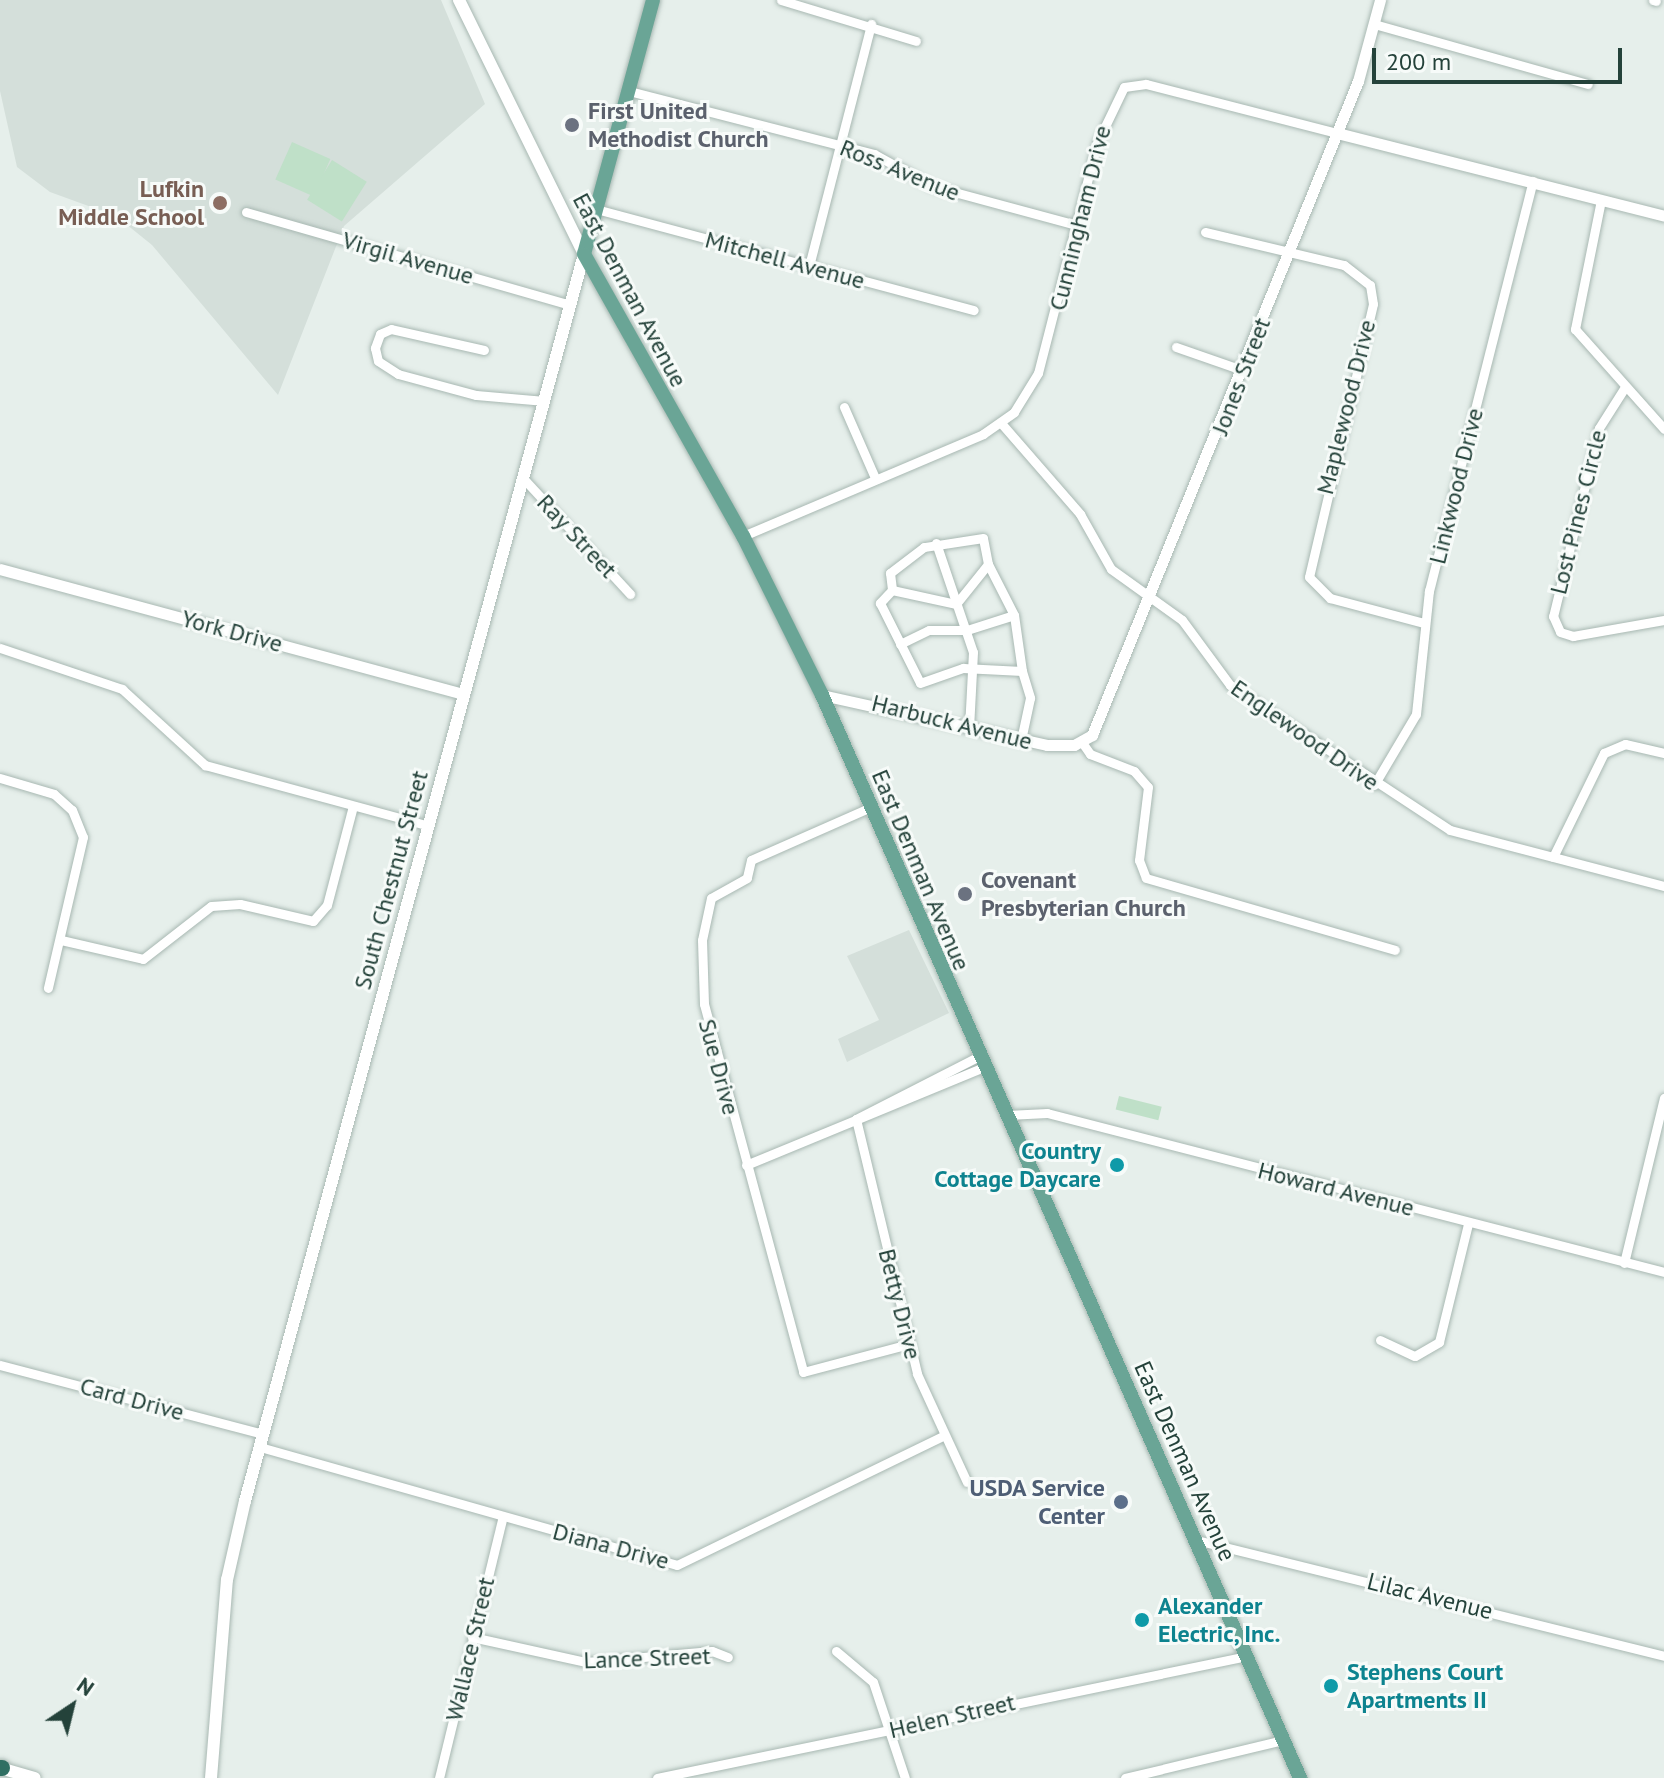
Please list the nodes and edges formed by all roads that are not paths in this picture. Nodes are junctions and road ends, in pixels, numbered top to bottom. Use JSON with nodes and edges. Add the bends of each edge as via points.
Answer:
{"nodes":[{"id":1,"x":459,"y":0,"type":"edge"},
{"id":2,"x":653,"y":0,"type":"edge"},
{"id":3,"x":781,"y":0,"type":"edge"},
{"id":4,"x":1380,"y":0,"type":"edge"},
{"id":5,"x":871,"y":24,"type":"junction"},
{"id":6,"x":1374,"y":24,"type":"junction"},
{"id":7,"x":916,"y":41,"type":"dead end"},
{"id":8,"x":1588,"y":84,"type":"dead end"},
{"id":9,"x":629,"y":91,"type":"junction"},
{"id":10,"x":1337,"y":133,"type":"junction"},
{"id":11,"x":838,"y":144,"type":"junction"},
{"id":12,"x":1533,"y":181,"type":"junction"},
{"id":13,"x":1601,"y":200,"type":"junction"},
{"id":14,"x":596,"y":209,"type":"junction"},
{"id":15,"x":246,"y":212,"type":"dead end"},
{"id":16,"x":1664,"y":216,"type":"edge"},
{"id":17,"x":1077,"y":225,"type":"junction"},
{"id":18,"x":1205,"y":232,"type":"dead end"},
{"id":19,"x":1290,"y":252,"type":"junction"},
{"id":20,"x":584,"y":254,"type":"junction"},
{"id":21,"x":809,"y":266,"type":"junction"},
{"id":22,"x":570,"y":305,"type":"junction"},
{"id":23,"x":974,"y":310,"type":"dead end"},
{"id":24,"x":1176,"y":347,"type":"dead end"},
{"id":25,"x":484,"y":350,"type":"dead end"},
{"id":26,"x":1242,"y":370,"type":"junction"},
{"id":27,"x":1625,"y":387,"type":"junction"},
{"id":28,"x":545,"y":401,"type":"junction"},
{"id":29,"x":844,"y":407,"type":"dead end"},
{"id":30,"x":1001,"y":423,"type":"junction"},
{"id":31,"x":1664,"y":429,"type":"edge"},
{"id":32,"x":523,"y":478,"type":"junction"},
{"id":33,"x":875,"y":478,"type":"junction"},
{"id":34,"x":743,"y":536,"type":"junction"},
{"id":35,"x":936,"y":543,"type":"junction"},
{"id":36,"x":988,"y":564,"type":"junction"},
{"id":37,"x":0,"y":569,"type":"edge"},
{"id":38,"x":892,"y":590,"type":"junction"},
{"id":39,"x":630,"y":594,"type":"dead end"},
{"id":40,"x":1153,"y":599,"type":"junction"},
{"id":41,"x":956,"y":604,"type":"junction"},
{"id":42,"x":1014,"y":615,"type":"junction"},
{"id":43,"x":1664,"y":620,"type":"edge"},
{"id":44,"x":1424,"y":623,"type":"junction"},
{"id":45,"x":967,"y":630,"type":"junction"},
{"id":46,"x":900,"y":644,"type":"junction"},
{"id":47,"x":0,"y":648,"type":"edge"},
{"id":48,"x":975,"y":669,"type":"junction"},
{"id":49,"x":1022,"y":671,"type":"junction"},
{"id":50,"x":463,"y":694,"type":"junction"},
{"id":51,"x":822,"y":695,"type":"junction"},
{"id":52,"x":969,"y":728,"type":"junction"},
{"id":53,"x":1021,"y":740,"type":"junction"},
{"id":54,"x":1081,"y":741,"type":"junction"},
{"id":55,"x":1664,"y":753,"type":"edge"},
{"id":56,"x":0,"y":778,"type":"edge"},
{"id":57,"x":1374,"y":785,"type":"junction"},
{"id":58,"x":353,"y":806,"type":"junction"},
{"id":59,"x":871,"y":807,"type":"junction"},
{"id":60,"x":429,"y":826,"type":"junction"},
{"id":61,"x":1553,"y":857,"type":"junction"},
{"id":62,"x":1664,"y":886,"type":"edge"},
{"id":63,"x":61,"y":940,"type":"junction"},
{"id":64,"x":1395,"y":950,"type":"dead end"},
{"id":65,"x":48,"y":988,"type":"dead end"},
{"id":66,"x":982,"y":1062,"type":"junction"},
{"id":67,"x":1664,"y":1098,"type":"edge"},
{"id":68,"x":1007,"y":1115,"type":"junction"},
{"id":69,"x":856,"y":1119,"type":"junction"},
{"id":70,"x":746,"y":1165,"type":"junction"},
{"id":71,"x":1468,"y":1224,"type":"junction"},
{"id":72,"x":1624,"y":1263,"type":"junction"},
{"id":73,"x":1664,"y":1272,"type":"edge"},
{"id":74,"x":1380,"y":1340,"type":"dead end"},
{"id":75,"x":909,"y":1344,"type":"junction"},
{"id":76,"x":0,"y":1365,"type":"edge"},
{"id":77,"x":943,"y":1436,"type":"junction"},
{"id":78,"x":261,"y":1440,"type":"junction"},
{"id":79,"x":967,"y":1482,"type":"dead end"},
{"id":80,"x":502,"y":1520,"type":"junction"},
{"id":81,"x":1196,"y":1540,"type":"junction"},
{"id":82,"x":472,"y":1637,"type":"junction"},
{"id":83,"x":836,"y":1651,"type":"dead end"},
{"id":84,"x":1247,"y":1656,"type":"junction"},
{"id":85,"x":1664,"y":1656,"type":"edge"},
{"id":86,"x":728,"y":1657,"type":"dead end"},
{"id":87,"x":890,"y":1731,"type":"junction"},
{"id":88,"x":1283,"y":1740,"type":"junction"},
{"id":89,"x":0,"y":1768,"type":"edge"},
{"id":90,"x":35,"y":1778,"type":"edge"},
{"id":91,"x":211,"y":1778,"type":"edge"},
{"id":92,"x":439,"y":1778,"type":"edge"},
{"id":93,"x":657,"y":1778,"type":"edge"},
{"id":94,"x":905,"y":1778,"type":"edge"},
{"id":95,"x":1125,"y":1778,"type":"edge"},
{"id":96,"x":1300,"y":1778,"type":"edge"}],
"edges":[{"from":1,"to":20,"type":"main road","name":"East Denman Avenue"},
{"from":2,"to":9,"type":"main road","name":"South Chestnut Street"},
{"from":3,"to":5,"type":"street"},
{"from":4,"to":6,"type":"street","name":"Jones Street"},
{"from":5,"to":7,"type":"street"},
{"from":5,"to":11,"type":"street"},
{"from":6,"to":8,"type":"street"},
{"from":6,"to":10,"type":"street","name":"Jones Street"},
{"from":9,"to":11,"type":"street","name":"Ross Avenue"},
{"from":9,"to":14,"type":"main road","name":"South Chestnut Street"},
{"from":10,"to":12,"type":"street","name":"Cunningham Drive"},
{"from":10,"to":17,"type":"street","name":"Cunningham Drive","via":[[1146,84],[1124,87],[1107,110]]},
{"from":10,"to":19,"type":"street","name":"Jones Street"},
{"from":11,"to":17,"type":"street","name":"Ross Avenue","via":[[874,154],[932,186]]},
{"from":11,"to":21,"type":"street"},
{"from":12,"to":13,"type":"street","name":"Cunningham Drive"},
{"from":12,"to":44,"type":"street","name":"Linkwood Drive"},
{"from":13,"to":16,"type":"street","name":"Cunningham Drive"},
{"from":13,"to":27,"type":"street","via":[[1575,329]]},
{"from":14,"to":20,"type":"main road","name":"South Chestnut Street"},
{"from":14,"to":21,"type":"street","name":"Mitchell Avenue"},
{"from":15,"to":22,"type":"street","name":"Virgil Avenue"},
{"from":17,"to":30,"type":"street","name":"Cunningham Drive","via":[[1038,373]]},
{"from":18,"to":19,"type":"street","name":"Maplewood Drive"},
{"from":19,"to":26,"type":"street","name":"Jones Street"},
{"from":19,"to":44,"type":"street","name":"Maplewood Drive","via":[[1355,270],[1373,296],[1309,577],[1330,598]]},
{"from":20,"to":22,"type":"main road","name":"South Chestnut Street"},
{"from":20,"to":34,"type":"main road","name":"East Denman Avenue"},
{"from":21,"to":23,"type":"street","name":"Mitchell Avenue"},
{"from":22,"to":28,"type":"main road","name":"South Chestnut Street"},
{"from":24,"to":26,"type":"street"},
{"from":25,"to":28,"type":"street","via":[[391,329],[380,334],[375,348],[378,361],[398,374],[476,395]]},
{"from":26,"to":40,"type":"street","name":"Jones Street"},
{"from":27,"to":31,"type":"street"},
{"from":27,"to":43,"type":"street","name":"Lost Pines Circle","via":[[1599,428],[1553,616],[1560,632],[1573,636]]},
{"from":28,"to":32,"type":"main road","name":"South Chestnut Street"},
{"from":29,"to":33,"type":"street"},
{"from":30,"to":33,"type":"street","name":"Cunningham Drive"},
{"from":30,"to":40,"type":"street","name":"Englewood Drive","via":[[1080,514],[1111,569]]},
{"from":32,"to":39,"type":"street","name":"Ray Street"},
{"from":32,"to":50,"type":"main road","name":"South Chestnut Street"},
{"from":33,"to":34,"type":"street","name":"Cunningham Drive"},
{"from":34,"to":51,"type":"main road","name":"East Denman Avenue"},
{"from":35,"to":36,"type":"street","via":[[983,538]]},
{"from":35,"to":38,"type":"street","via":[[894,569]]},
{"from":35,"to":41,"type":"street"},
{"from":36,"to":41,"type":"street"},
{"from":36,"to":42,"type":"street"},
{"from":37,"to":50,"type":"street","name":"York Drive"},
{"from":38,"to":41,"type":"street"},
{"from":38,"to":46,"type":"street","via":[[880,607]]},
{"from":40,"to":54,"type":"street","name":"Jones Street","via":[[1103,721]]},
{"from":40,"to":57,"type":"street","name":"Englewood Drive","via":[[1193,633],[1230,685]]},
{"from":41,"to":45,"type":"street"},
{"from":42,"to":45,"type":"street"},
{"from":42,"to":49,"type":"street"},
{"from":44,"to":57,"type":"street","name":"Linkwood Drive","via":[[1416,714]]},
{"from":45,"to":46,"type":"street","via":[[929,630]]},
{"from":45,"to":48,"type":"street"},
{"from":46,"to":48,"type":"street","via":[[925,685]]},
{"from":47,"to":58,"type":"street","via":[[113,684],[205,765]]},
{"from":48,"to":49,"type":"street"},
{"from":48,"to":52,"type":"street"},
{"from":49,"to":53,"type":"street","via":[[1030,698]]},
{"from":50,"to":60,"type":"main road","name":"South Chestnut Street"},
{"from":51,"to":52,"type":"street","name":"Harbuck Avenue"},
{"from":51,"to":59,"type":"main road","name":"East Denman Avenue"},
{"from":52,"to":53,"type":"street","name":"Harbuck Avenue"},
{"from":53,"to":54,"type":"street","name":"Harbuck Avenue","via":[[1064,747]]},
{"from":54,"to":64,"type":"street","via":[[1090,754],[1134,771],[1148,787],[1139,860],[1146,878]]},
{"from":55,"to":61,"type":"street","via":[[1625,744],[1604,753]]},
{"from":56,"to":63,"type":"street","via":[[54,794],[79,822],[83,861]]},
{"from":57,"to":61,"type":"street","name":"Englewood Drive","via":[[1450,830]]},
{"from":58,"to":60,"type":"street"},
{"from":58,"to":63,"type":"street","via":[[324,913],[313,921],[240,904],[211,906],[143,959]]},
{"from":59,"to":66,"type":"main road","name":"East Denman Avenue"},
{"from":59,"to":70,"type":"street","name":"Sue Drive","via":[[751,860],[747,878],[706,907],[705,1023]]},
{"from":60,"to":78,"type":"main road","name":"South Chestnut Street"},
{"from":61,"to":62,"type":"street","name":"Englewood Drive"},
{"from":63,"to":65,"type":"street"},
{"from":66,"to":68,"type":"main road","name":"East Denman Avenue"},
{"from":66,"to":69,"type":"street","via":[[865,1122]]},
{"from":67,"to":72,"type":"street"},
{"from":68,"to":71,"type":"street","name":"Howard Avenue","via":[[1047,1113]]},
{"from":68,"to":81,"type":"main road","name":"East Denman Avenue"},
{"from":69,"to":70,"type":"street"},
{"from":69,"to":75,"type":"street","name":"Betty Drive"},
{"from":70,"to":75,"type":"street","name":"Sue Drive","via":[[803,1372]]},
{"from":71,"to":72,"type":"street","name":"Howard Avenue"},
{"from":71,"to":74,"type":"street","via":[[1439,1342],[1415,1356]]},
{"from":72,"to":73,"type":"street","name":"Howard Avenue"},
{"from":75,"to":77,"type":"street","name":"Betty Drive"},
{"from":76,"to":78,"type":"street","name":"Card Drive"},
{"from":77,"to":79,"type":"street","name":"Betty Drive"},
{"from":77,"to":80,"type":"street","name":"Diana Drive","via":[[688,1563]]},
{"from":78,"to":80,"type":"street","name":"Diana Drive"},
{"from":78,"to":91,"type":"main road","name":"South Chestnut Street","via":[[227,1580]]},
{"from":80,"to":82,"type":"street","name":"Wallace Street"},
{"from":81,"to":84,"type":"main road","name":"East Denman Avenue"},
{"from":81,"to":85,"type":"street","name":"Lilac Avenue"},
{"from":82,"to":86,"type":"street","name":"Lance Street","via":[[586,1662],[712,1651]]},
{"from":82,"to":92,"type":"street","name":"Wallace Street"},
{"from":83,"to":87,"type":"street","via":[[873,1682]]},
{"from":84,"to":87,"type":"street","name":"Helen Street"},
{"from":84,"to":88,"type":"main road","name":"East Denman Avenue"},
{"from":87,"to":93,"type":"street","name":"Helen Street"},
{"from":87,"to":94,"type":"street"},
{"from":88,"to":95,"type":"street"},
{"from":88,"to":96,"type":"main road","name":"East Denman Avenue"},
{"from":89,"to":90,"type":"main road"}]}
